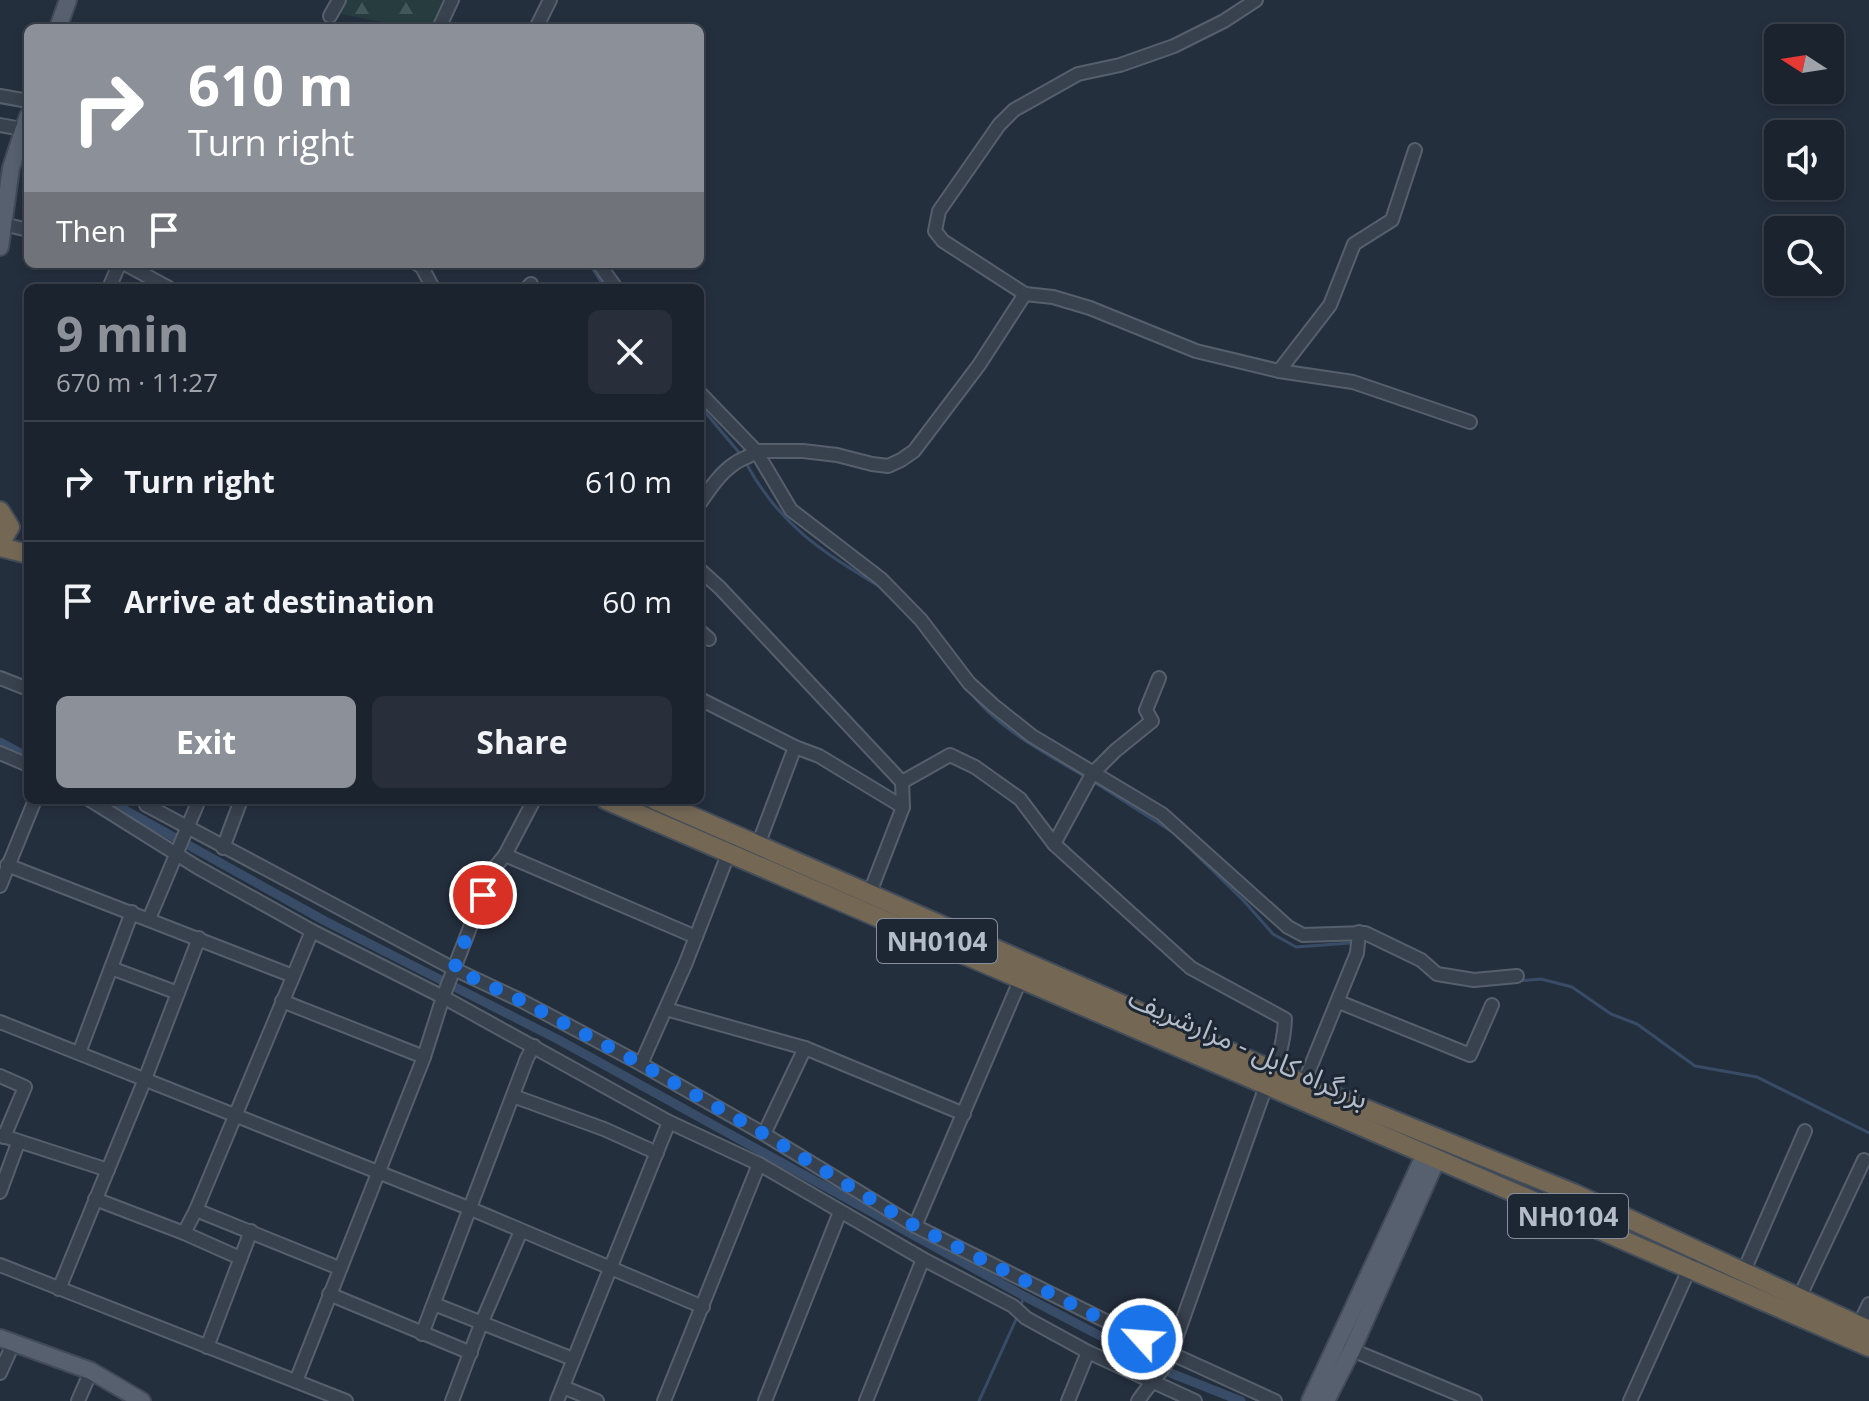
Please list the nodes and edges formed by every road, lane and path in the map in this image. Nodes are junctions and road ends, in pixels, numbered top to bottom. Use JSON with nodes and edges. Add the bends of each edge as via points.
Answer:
{"nodes":[{"id":1,"x":68,"y":0,"type":"edge"},
{"id":2,"x":339,"y":0,"type":"edge"},
{"id":3,"x":452,"y":0,"type":"edge"},
{"id":4,"x":550,"y":0,"type":"edge"},
{"id":5,"x":1256,"y":0,"type":"edge"},
{"id":6,"x":330,"y":16,"type":"dead end"},
{"id":7,"x":59,"y":24,"type":"edge"},
{"id":8,"x":441,"y":24,"type":"edge"},
{"id":9,"x":538,"y":24,"type":"edge"},
{"id":10,"x":0,"y":96,"type":"edge"},
{"id":11,"x":24,"y":100,"type":"edge"},
{"id":12,"x":24,"y":123,"type":"edge"},
{"id":13,"x":0,"y":125,"type":"edge"},
{"id":14,"x":24,"y":126,"type":"edge"},
{"id":15,"x":1415,"y":150,"type":"dead end"},
{"id":16,"x":3,"y":224,"type":"junction"},
{"id":17,"x":24,"y":229,"type":"edge"},
{"id":18,"x":0,"y":247,"type":"edge"},
{"id":19,"x":150,"y":270,"type":"edge"},
{"id":20,"x":165,"y":284,"type":"edge"},
{"id":21,"x":1025,"y":294,"type":"junction"},
{"id":22,"x":1279,"y":371,"type":"junction"},
{"id":23,"x":704,"y":398,"type":"edge"},
{"id":24,"x":1470,"y":422,"type":"dead end"},
{"id":25,"x":752,"y":454,"type":"junction"},
{"id":26,"x":704,"y":498,"type":"edge"},
{"id":27,"x":5,"y":519,"type":"edge"},
{"id":28,"x":24,"y":531,"type":"edge"},
{"id":29,"x":0,"y":545,"type":"edge"},
{"id":30,"x":24,"y":553,"type":"edge"},
{"id":31,"x":704,"y":574,"type":"edge"},
{"id":32,"x":0,"y":678,"type":"edge"},
{"id":33,"x":1159,"y":678,"type":"dead end"},
{"id":34,"x":24,"y":687,"type":"edge"},
{"id":35,"x":704,"y":701,"type":"edge"},
{"id":36,"x":795,"y":747,"type":"junction"},
{"id":37,"x":0,"y":753,"type":"edge"},
{"id":38,"x":24,"y":763,"type":"edge"},
{"id":39,"x":1090,"y":778,"type":"junction"},
{"id":40,"x":902,"y":782,"type":"junction"},
{"id":41,"x":33,"y":804,"type":"edge"},
{"id":42,"x":99,"y":804,"type":"edge"},
{"id":43,"x":197,"y":804,"type":"edge"},
{"id":44,"x":240,"y":804,"type":"edge"},
{"id":45,"x":532,"y":804,"type":"edge"},
{"id":46,"x":615,"y":804,"type":"edge"},
{"id":47,"x":664,"y":804,"type":"edge"},
{"id":48,"x":146,"y":805,"type":"dead end"},
{"id":49,"x":903,"y":807,"type":"junction"},
{"id":50,"x":182,"y":840,"type":"junction"},
{"id":51,"x":1054,"y":844,"type":"junction"},
{"id":52,"x":758,"y":845,"type":"junction"},
{"id":53,"x":223,"y":848,"type":"junction"},
{"id":54,"x":729,"y":852,"type":"junction"},
{"id":55,"x":505,"y":855,"type":"junction"},
{"id":56,"x":7,"y":865,"type":"junction"},
{"id":57,"x":0,"y":886,"type":"edge"},
{"id":58,"x":869,"y":895,"type":"junction"},
{"id":59,"x":132,"y":912,"type":"junction"},
{"id":60,"x":149,"y":919,"type":"junction"},
{"id":61,"x":312,"y":931,"type":"junction"},
{"id":62,"x":1359,"y":932,"type":"junction"},
{"id":63,"x":696,"y":937,"type":"junction"},
{"id":64,"x":199,"y":938,"type":"junction"},
{"id":65,"x":111,"y":968,"type":"junction"},
{"id":66,"x":293,"y":976,"type":"junction"},
{"id":67,"x":1022,"y":976,"type":"junction"},
{"id":68,"x":1517,"y":976,"type":"dead end"},
{"id":69,"x":449,"y":983,"type":"junction"},
{"id":70,"x":178,"y":993,"type":"junction"},
{"id":71,"x":282,"y":1001,"type":"junction"},
{"id":72,"x":1339,"y":1002,"type":"junction"},
{"id":73,"x":1492,"y":1005,"type":"dead end"},
{"id":74,"x":666,"y":1009,"type":"junction"},
{"id":75,"x":1,"y":1027,"type":"edge"},
{"id":76,"x":534,"y":1046,"type":"junction"},
{"id":77,"x":805,"y":1048,"type":"junction"},
{"id":78,"x":79,"y":1053,"type":"junction"},
{"id":79,"x":424,"y":1057,"type":"junction"},
{"id":80,"x":641,"y":1064,"type":"junction"},
{"id":81,"x":0,"y":1076,"type":"edge"},
{"id":82,"x":1270,"y":1078,"type":"junction"},
{"id":83,"x":145,"y":1079,"type":"junction"},
{"id":84,"x":1300,"y":1091,"type":"junction"},
{"id":85,"x":513,"y":1096,"type":"junction"},
{"id":86,"x":964,"y":1114,"type":"junction"},
{"id":87,"x":236,"y":1115,"type":"junction"},
{"id":88,"x":669,"y":1122,"type":"junction"},
{"id":89,"x":1805,"y":1131,"type":"dead end"},
{"id":90,"x":764,"y":1134,"type":"junction"},
{"id":91,"x":2,"y":1136,"type":"edge"},
{"id":92,"x":18,"y":1143,"type":"junction"},
{"id":93,"x":657,"y":1153,"type":"junction"},
{"id":94,"x":1431,"y":1157,"type":"junction"},
{"id":95,"x":1864,"y":1160,"type":"dead end"},
{"id":96,"x":5,"y":1161,"type":"edge"},
{"id":97,"x":759,"y":1164,"type":"junction"},
{"id":98,"x":108,"y":1170,"type":"junction"},
{"id":99,"x":379,"y":1172,"type":"junction"},
{"id":100,"x":0,"y":1192,"type":"edge"},
{"id":101,"x":95,"y":1199,"type":"junction"},
{"id":102,"x":471,"y":1209,"type":"junction"},
{"id":103,"x":196,"y":1210,"type":"junction"},
{"id":104,"x":840,"y":1212,"type":"junction"},
{"id":105,"x":915,"y":1226,"type":"junction"},
{"id":106,"x":251,"y":1231,"type":"junction"},
{"id":107,"x":521,"y":1231,"type":"junction"},
{"id":108,"x":184,"y":1233,"type":"junction"},
{"id":109,"x":1697,"y":1251,"type":"junction"},
{"id":110,"x":240,"y":1258,"type":"junction"},
{"id":111,"x":923,"y":1259,"type":"junction"},
{"id":112,"x":0,"y":1265,"type":"edge"},
{"id":113,"x":339,"y":1268,"type":"junction"},
{"id":114,"x":610,"y":1268,"type":"junction"},
{"id":115,"x":1689,"y":1269,"type":"junction"},
{"id":116,"x":1743,"y":1273,"type":"junction"},
{"id":117,"x":59,"y":1289,"type":"junction"},
{"id":118,"x":329,"y":1294,"type":"junction"},
{"id":119,"x":1799,"y":1298,"type":"junction"},
{"id":120,"x":434,"y":1304,"type":"junction"},
{"id":121,"x":1869,"y":1304,"type":"edge"},
{"id":122,"x":703,"y":1307,"type":"junction"},
{"id":123,"x":481,"y":1324,"type":"junction"},
{"id":124,"x":1864,"y":1327,"type":"edge"},
{"id":125,"x":422,"y":1334,"type":"junction"},
{"id":126,"x":6,"y":1341,"type":"edge"},
{"id":127,"x":207,"y":1347,"type":"junction"},
{"id":128,"x":1869,"y":1347,"type":"edge"},
{"id":129,"x":1352,"y":1350,"type":"junction"},
{"id":130,"x":1088,"y":1352,"type":"junction"},
{"id":131,"x":471,"y":1353,"type":"junction"},
{"id":132,"x":1169,"y":1357,"type":"junction"},
{"id":133,"x":573,"y":1359,"type":"junction"},
{"id":134,"x":91,"y":1371,"type":"junction"},
{"id":135,"x":0,"y":1373,"type":"edge"},
{"id":136,"x":1154,"y":1380,"type":"junction"},
{"id":137,"x":296,"y":1381,"type":"junction"},
{"id":138,"x":563,"y":1387,"type":"junction"},
{"id":139,"x":78,"y":1401,"type":"edge"},
{"id":140,"x":142,"y":1401,"type":"edge"},
{"id":141,"x":346,"y":1401,"type":"edge"},
{"id":142,"x":452,"y":1401,"type":"edge"},
{"id":143,"x":557,"y":1401,"type":"edge"},
{"id":144,"x":597,"y":1401,"type":"edge"},
{"id":145,"x":664,"y":1401,"type":"edge"},
{"id":146,"x":765,"y":1401,"type":"edge"},
{"id":147,"x":866,"y":1401,"type":"edge"},
{"id":148,"x":1068,"y":1401,"type":"edge"},
{"id":149,"x":1138,"y":1401,"type":"edge"},
{"id":150,"x":1195,"y":1401,"type":"edge"},
{"id":151,"x":1275,"y":1401,"type":"edge"},
{"id":152,"x":1310,"y":1401,"type":"edge"},
{"id":153,"x":1326,"y":1401,"type":"edge"},
{"id":154,"x":1475,"y":1401,"type":"edge"},
{"id":155,"x":1630,"y":1401,"type":"edge"}],
"edges":[{"from":1,"to":7,"type":"main road"},
{"from":2,"to":6,"type":"street"},
{"from":3,"to":8,"type":"street"},
{"from":4,"to":9,"type":"street"},
{"from":5,"to":21,"type":"street","via":[[1174,46],[1078,74],[1014,110],[999,125],[939,211],[935,231]]},
{"from":10,"to":11,"type":"street"},
{"from":12,"to":13,"type":"street"},
{"from":14,"to":16,"type":"main road"},
{"from":15,"to":22,"type":"street","via":[[1392,220],[1354,244],[1330,305]]},
{"from":16,"to":17,"type":"street"},
{"from":16,"to":18,"type":"main road"},
{"from":19,"to":20,"type":"street"},
{"from":21,"to":22,"type":"street","via":[[1053,297],[1196,351]]},
{"from":21,"to":25,"type":"street","via":[[961,390],[914,451],[901,460],[888,466],[814,452]]},
{"from":22,"to":24,"type":"street","via":[[1353,382]]},
{"from":23,"to":25,"type":"street"},
{"from":25,"to":26,"type":"street","via":[[734,463]]},
{"from":25,"to":39,"type":"street","via":[[791,510],[881,579],[921,620],[969,683]]},
{"from":27,"to":28,"type":"highway"},
{"from":27,"to":29,"type":"highway"},
{"from":29,"to":30,"type":"highway"},
{"from":31,"to":40,"type":"street"},
{"from":32,"to":34,"type":"street"},
{"from":33,"to":39,"type":"street","via":[[1146,710],[1152,721]]},
{"from":35,"to":36,"type":"street"},
{"from":36,"to":49,"type":"street"},
{"from":36,"to":52,"type":"street"},
{"from":37,"to":38,"type":"street"},
{"from":39,"to":51,"type":"street"},
{"from":39,"to":62,"type":"street","via":[[1162,814],[1288,927],[1303,935]]},
{"from":40,"to":49,"type":"street"},
{"from":40,"to":51,"type":"street","via":[[950,755],[1020,799]]},
{"from":41,"to":56,"type":"street"},
{"from":42,"to":50,"type":"street"},
{"from":43,"to":50,"type":"street"},
{"from":44,"to":53,"type":"street"},
{"from":45,"to":55,"type":"street"},
{"from":46,"to":54,"type":"highway","name":"بزرگراه کابل - مزارشریف","number":"NH0104"},
{"from":47,"to":52,"type":"highway","name":"بزرگراه کابل - مزارشریف","number":"NH0104"},
{"from":48,"to":50,"type":"street"},
{"from":49,"to":58,"type":"street"},
{"from":50,"to":53,"type":"street"},
{"from":50,"to":60,"type":"street"},
{"from":50,"to":61,"type":"street"},
{"from":51,"to":82,"type":"street","via":[[1191,968],[1285,1019],[1284,1041]]},
{"from":52,"to":58,"type":"highway","name":"بزرگراه کابل - مزارشریف","number":"NH0104"},
{"from":53,"to":69,"type":"street"},
{"from":54,"to":63,"type":"street"},
{"from":54,"to":67,"type":"highway","name":"بزرگراه کابل - مزارشریف","number":"NH0104"},
{"from":55,"to":63,"type":"street"},
{"from":55,"to":69,"type":"street","via":[[492,871]]},
{"from":56,"to":57,"type":"street"},
{"from":56,"to":59,"type":"street"},
{"from":58,"to":82,"type":"highway","name":"بزرگراه کابل - مزارشریف","number":"NH0104"},
{"from":59,"to":60,"type":"street"},
{"from":59,"to":65,"type":"street"},
{"from":60,"to":64,"type":"street"},
{"from":61,"to":66,"type":"street"},
{"from":61,"to":69,"type":"street"},
{"from":62,"to":68,"type":"street","via":[[1421,960],[1437,974],[1474,980]]},
{"from":62,"to":72,"type":"street"},
{"from":63,"to":74,"type":"street"},
{"from":64,"to":66,"type":"street"},
{"from":64,"to":70,"type":"street"},
{"from":65,"to":70,"type":"street"},
{"from":65,"to":78,"type":"street"},
{"from":66,"to":71,"type":"street"},
{"from":67,"to":82,"type":"highway","name":"بزرگراه کابل - مزارشریف","number":"NH0104"},
{"from":67,"to":86,"type":"street"},
{"from":69,"to":76,"type":"street"},
{"from":69,"to":79,"type":"street"},
{"from":69,"to":80,"type":"street","via":[[522,1001]]},
{"from":70,"to":83,"type":"street"},
{"from":71,"to":79,"type":"street"},
{"from":71,"to":87,"type":"street"},
{"from":72,"to":73,"type":"street","via":[[1470,1055]]},
{"from":72,"to":84,"type":"street"},
{"from":74,"to":77,"type":"street"},
{"from":74,"to":80,"type":"street"},
{"from":75,"to":78,"type":"street"},
{"from":76,"to":85,"type":"street"},
{"from":76,"to":88,"type":"street"},
{"from":77,"to":86,"type":"street"},
{"from":77,"to":90,"type":"street"},
{"from":78,"to":83,"type":"street"},
{"from":79,"to":99,"type":"street"},
{"from":80,"to":90,"type":"street"},
{"from":81,"to":91,"type":"street","via":[[25,1087]]},
{"from":82,"to":84,"type":"highway","name":"بزرگراه کابل - مزارشریف","number":"NH0104"},
{"from":82,"to":132,"type":"street"},
{"from":83,"to":87,"type":"street"},
{"from":83,"to":98,"type":"street"},
{"from":84,"to":94,"type":"highway","name":"بزرگراه کابل - مزارشریف","number":"NH0104"},
{"from":84,"to":109,"type":"highway","name":"بزرگراه کابل - مزارشریف","number":"NH0104","via":[[1573,1193]]},
{"from":85,"to":93,"type":"street"},
{"from":85,"to":102,"type":"street"},
{"from":86,"to":105,"type":"street"},
{"from":87,"to":99,"type":"street"},
{"from":87,"to":103,"type":"street"},
{"from":88,"to":93,"type":"street"},
{"from":88,"to":97,"type":"street"},
{"from":89,"to":116,"type":"street"},
{"from":90,"to":105,"type":"street"},
{"from":91,"to":92,"type":"street"},
{"from":92,"to":96,"type":"street"},
{"from":92,"to":98,"type":"street"},
{"from":93,"to":114,"type":"street"},
{"from":94,"to":115,"type":"highway","name":"بزرگراه کابل - مزارشریف","number":"NH0104"},
{"from":94,"to":129,"type":"main road"},
{"from":94,"to":152,"type":"main road"},
{"from":95,"to":119,"type":"street"},
{"from":96,"to":100,"type":"street"},
{"from":97,"to":104,"type":"street"},
{"from":97,"to":122,"type":"street"},
{"from":98,"to":101,"type":"street"},
{"from":99,"to":102,"type":"street"},
{"from":99,"to":113,"type":"street"},
{"from":101,"to":108,"type":"street"},
{"from":101,"to":117,"type":"street"},
{"from":102,"to":107,"type":"street"},
{"from":102,"to":120,"type":"street"},
{"from":103,"to":106,"type":"street"},
{"from":103,"to":108,"type":"street"},
{"from":104,"to":111,"type":"street"},
{"from":104,"to":146,"type":"street"},
{"from":105,"to":132,"type":"street"},
{"from":106,"to":110,"type":"street"},
{"from":106,"to":113,"type":"street"},
{"from":107,"to":114,"type":"street"},
{"from":107,"to":123,"type":"street"},
{"from":108,"to":110,"type":"street"},
{"from":109,"to":115,"type":"street"},
{"from":109,"to":116,"type":"highway","name":"بزرگراه کابل - مزارشریف","number":"NH0104"},
{"from":110,"to":127,"type":"street"},
{"from":111,"to":130,"type":"street"},
{"from":111,"to":147,"type":"street"},
{"from":112,"to":117,"type":"street"},
{"from":113,"to":118,"type":"street"},
{"from":114,"to":122,"type":"street"},
{"from":114,"to":133,"type":"street"},
{"from":115,"to":128,"type":"highway","name":"بزرگراه کابل - مزارشریف","number":"NH0104"},
{"from":115,"to":155,"type":"street"},
{"from":116,"to":119,"type":"highway","name":"بزرگراه کابل - مزارشریف","number":"NH0104"},
{"from":117,"to":127,"type":"street"},
{"from":118,"to":125,"type":"street"},
{"from":118,"to":137,"type":"street"},
{"from":119,"to":124,"type":"highway","name":"بزرگراه کابل - مزارشریف","number":"NH0104"},
{"from":120,"to":123,"type":"street"},
{"from":120,"to":125,"type":"street"},
{"from":121,"to":124,"type":"street"},
{"from":122,"to":145,"type":"street"},
{"from":123,"to":131,"type":"street"},
{"from":123,"to":133,"type":"street"},
{"from":125,"to":131,"type":"street"},
{"from":126,"to":134,"type":"main road"},
{"from":126,"to":135,"type":"street"},
{"from":127,"to":137,"type":"street"},
{"from":129,"to":153,"type":"main road"},
{"from":129,"to":154,"type":"street"},
{"from":130,"to":136,"type":"street"},
{"from":130,"to":148,"type":"street"},
{"from":131,"to":142,"type":"street"},
{"from":132,"to":136,"type":"street"},
{"from":132,"to":151,"type":"street"},
{"from":133,"to":138,"type":"street"},
{"from":134,"to":139,"type":"street"},
{"from":134,"to":140,"type":"main road"},
{"from":136,"to":149,"type":"street"},
{"from":136,"to":150,"type":"street"},
{"from":137,"to":141,"type":"street"},
{"from":138,"to":143,"type":"street"},
{"from":138,"to":144,"type":"street"}]}
